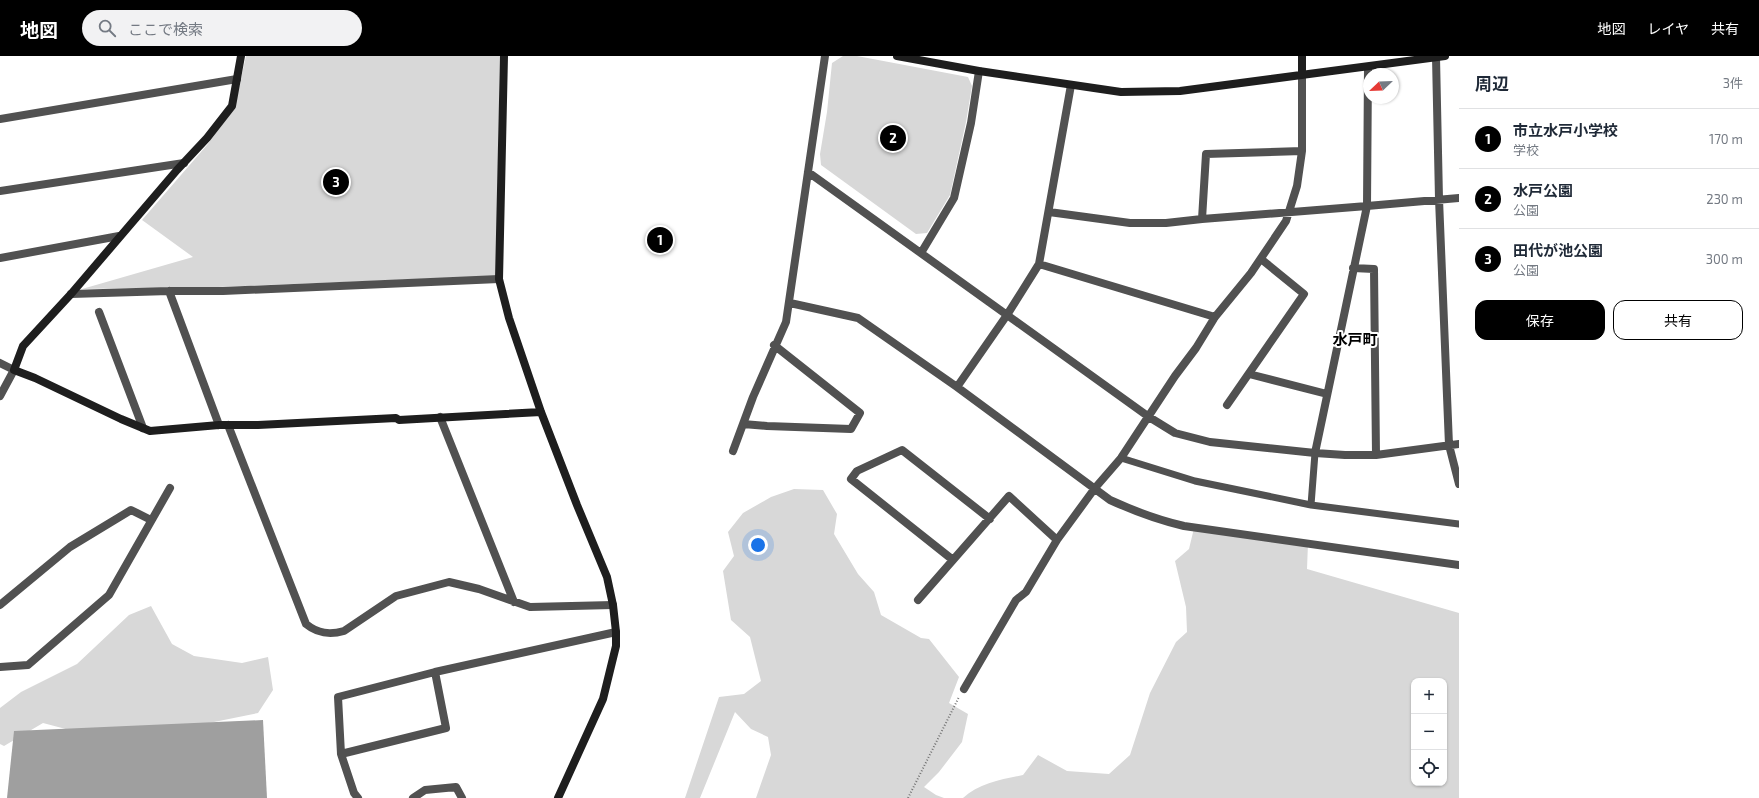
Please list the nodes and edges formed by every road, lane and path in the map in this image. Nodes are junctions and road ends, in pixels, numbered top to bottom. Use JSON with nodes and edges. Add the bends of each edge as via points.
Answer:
{"nodes":[{"id":1,"x":241,"y":56,"type":"edge"},
{"id":2,"x":504,"y":56,"type":"edge"},
{"id":3,"x":825,"y":56,"type":"edge"},
{"id":4,"x":898,"y":56,"type":"edge"},
{"id":5,"x":1302,"y":56,"type":"edge"},
{"id":6,"x":1441,"y":57,"type":"edge"},
{"id":7,"x":1368,"y":67,"type":"junction"},
{"id":8,"x":979,"y":71,"type":"junction"},
{"id":9,"x":1302,"y":74,"type":"junction"},
{"id":10,"x":237,"y":79,"type":"junction"},
{"id":11,"x":1071,"y":84,"type":"junction"},
{"id":12,"x":0,"y":119,"type":"edge"},
{"id":13,"x":1302,"y":151,"type":"junction"},
{"id":14,"x":184,"y":163,"type":"junction"},
{"id":15,"x":808,"y":172,"type":"junction"},
{"id":16,"x":0,"y":191,"type":"edge"},
{"id":17,"x":1459,"y":198,"type":"edge"},
{"id":18,"x":1439,"y":199,"type":"junction"},
{"id":19,"x":1367,"y":206,"type":"junction"},
{"id":20,"x":1049,"y":212,"type":"junction"},
{"id":21,"x":1287,"y":212,"type":"junction"},
{"id":22,"x":1202,"y":219,"type":"junction"},
{"id":23,"x":119,"y":236,"type":"junction"},
{"id":24,"x":921,"y":253,"type":"junction"},
{"id":25,"x":0,"y":258,"type":"edge"},
{"id":26,"x":1261,"y":259,"type":"junction"},
{"id":27,"x":1039,"y":264,"type":"junction"},
{"id":28,"x":1354,"y":268,"type":"junction"},
{"id":29,"x":499,"y":279,"type":"junction"},
{"id":30,"x":169,"y":291,"type":"junction"},
{"id":31,"x":71,"y":294,"type":"junction"},
{"id":32,"x":790,"y":303,"type":"junction"},
{"id":33,"x":99,"y":312,"type":"dead end"},
{"id":34,"x":1007,"y":315,"type":"junction"},
{"id":35,"x":1216,"y":318,"type":"junction"},
{"id":36,"x":774,"y":345,"type":"junction"},
{"id":37,"x":0,"y":363,"type":"edge"},
{"id":38,"x":14,"y":370,"type":"junction"},
{"id":39,"x":1249,"y":374,"type":"junction"},
{"id":40,"x":957,"y":387,"type":"junction"},
{"id":41,"x":1327,"y":394,"type":"junction"},
{"id":42,"x":0,"y":396,"type":"edge"},
{"id":43,"x":1227,"y":405,"type":"dead end"},
{"id":44,"x":542,"y":412,"type":"junction"},
{"id":45,"x":440,"y":417,"type":"junction"},
{"id":46,"x":1149,"y":417,"type":"junction"},
{"id":47,"x":743,"y":424,"type":"junction"},
{"id":48,"x":219,"y":425,"type":"junction"},
{"id":49,"x":228,"y":425,"type":"junction"},
{"id":50,"x":143,"y":428,"type":"junction"},
{"id":51,"x":1459,"y":444,"type":"edge"},
{"id":52,"x":1449,"y":445,"type":"junction"},
{"id":53,"x":733,"y":452,"type":"dead end"},
{"id":54,"x":1315,"y":453,"type":"junction"},
{"id":55,"x":1376,"y":454,"type":"junction"},
{"id":56,"x":1121,"y":458,"type":"junction"},
{"id":57,"x":1459,"y":484,"type":"edge"},
{"id":58,"x":170,"y":488,"type":"dead end"},
{"id":59,"x":1095,"y":488,"type":"junction"},
{"id":60,"x":1311,"y":505,"type":"junction"},
{"id":61,"x":990,"y":519,"type":"junction"},
{"id":62,"x":151,"y":520,"type":"junction"},
{"id":63,"x":1459,"y":524,"type":"edge"},
{"id":64,"x":1057,"y":540,"type":"junction"},
{"id":65,"x":953,"y":560,"type":"junction"},
{"id":66,"x":1459,"y":565,"type":"edge"},
{"id":67,"x":918,"y":600,"type":"dead end"},
{"id":68,"x":514,"y":602,"type":"junction"},
{"id":69,"x":0,"y":605,"type":"edge"},
{"id":70,"x":613,"y":605,"type":"junction"},
{"id":71,"x":616,"y":632,"type":"junction"},
{"id":72,"x":0,"y":667,"type":"edge"},
{"id":73,"x":435,"y":672,"type":"junction"},
{"id":74,"x":964,"y":689,"type":"joint"},
{"id":75,"x":341,"y":754,"type":"junction"},
{"id":76,"x":358,"y":798,"type":"edge"},
{"id":77,"x":413,"y":798,"type":"edge"},
{"id":78,"x":462,"y":798,"type":"edge"},
{"id":79,"x":558,"y":798,"type":"edge"},
{"id":80,"x":908,"y":798,"type":"edge"}],
"edges":[{"from":1,"to":10,"type":"street"},
{"from":2,"to":29,"type":"street"},
{"from":3,"to":15,"type":"street"},
{"from":4,"to":8,"type":"street"},
{"from":5,"to":9,"type":"street"},
{"from":6,"to":7,"type":"street"},
{"from":6,"to":18,"type":"street"},
{"from":7,"to":9,"type":"street"},
{"from":7,"to":19,"type":"street"},
{"from":8,"to":11,"type":"street"},
{"from":8,"to":24,"type":"street","via":[[971,123],[954,198]]},
{"from":9,"to":11,"type":"street","via":[[1180,91],[1121,92]]},
{"from":9,"to":13,"type":"street"},
{"from":10,"to":12,"type":"street"},
{"from":10,"to":14,"type":"street","via":[[232,106]]},
{"from":11,"to":20,"type":"street"},
{"from":13,"to":21,"type":"street","via":[[1297,186]]},
{"from":13,"to":22,"type":"street","via":[[1206,154]]},
{"from":14,"to":16,"type":"street"},
{"from":14,"to":23,"type":"street"},
{"from":15,"to":24,"type":"street"},
{"from":15,"to":32,"type":"street"},
{"from":17,"to":18,"type":"street"},
{"from":18,"to":19,"type":"street"},
{"from":18,"to":52,"type":"street"},
{"from":19,"to":21,"type":"street"},
{"from":19,"to":28,"type":"street"},
{"from":20,"to":22,"type":"street","via":[[1130,223]]},
{"from":20,"to":27,"type":"street"},
{"from":21,"to":22,"type":"street"},
{"from":21,"to":26,"type":"street","via":[[1286,221]]},
{"from":23,"to":25,"type":"street"},
{"from":23,"to":31,"type":"street"},
{"from":24,"to":34,"type":"street"},
{"from":26,"to":35,"type":"street"},
{"from":26,"to":39,"type":"street","via":[[1304,294]]},
{"from":27,"to":34,"type":"street"},
{"from":27,"to":35,"type":"street"},
{"from":28,"to":41,"type":"street"},
{"from":28,"to":55,"type":"street","via":[[1374,269]]},
{"from":29,"to":30,"type":"street"},
{"from":29,"to":44,"type":"street","via":[[509,318]]},
{"from":30,"to":31,"type":"street"},
{"from":30,"to":48,"type":"street"},
{"from":31,"to":38,"type":"street","via":[[23,346]]},
{"from":32,"to":36,"type":"street","via":[[786,322]]},
{"from":32,"to":40,"type":"street","via":[[858,318]]},
{"from":33,"to":50,"type":"street"},
{"from":34,"to":40,"type":"street"},
{"from":34,"to":46,"type":"street"},
{"from":35,"to":46,"type":"street"},
{"from":36,"to":47,"type":"street"},
{"from":36,"to":47,"type":"street","via":[[860,413],[851,429]]},
{"from":37,"to":38,"type":"street"},
{"from":38,"to":42,"type":"street"},
{"from":38,"to":50,"type":"street"},
{"from":39,"to":41,"type":"street"},
{"from":39,"to":43,"type":"street"},
{"from":40,"to":59,"type":"street"},
{"from":41,"to":54,"type":"street"},
{"from":44,"to":45,"type":"street"},
{"from":44,"to":70,"type":"street","via":[[607,577]]},
{"from":45,"to":49,"type":"street"},
{"from":45,"to":68,"type":"street"},
{"from":46,"to":54,"type":"street","via":[[1175,433],[1210,442]]},
{"from":46,"to":56,"type":"street"},
{"from":47,"to":53,"type":"street"},
{"from":48,"to":49,"type":"street"},
{"from":48,"to":50,"type":"street","via":[[150,431]]},
{"from":49,"to":68,"type":"street","via":[[306,624],[311,628],[335,634],[396,596],[449,582],[479,589]]},
{"from":51,"to":52,"type":"street"},
{"from":52,"to":55,"type":"street"},
{"from":52,"to":57,"type":"street"},
{"from":54,"to":55,"type":"street"},
{"from":54,"to":60,"type":"lane"},
{"from":56,"to":59,"type":"street"},
{"from":56,"to":60,"type":"lane","via":[[1195,481]]},
{"from":58,"to":62,"type":"street"},
{"from":59,"to":64,"type":"street"},
{"from":59,"to":66,"type":"street","via":[[1110,500],[1130,510],[1184,526]]},
{"from":60,"to":63,"type":"lane"},
{"from":61,"to":64,"type":"street","via":[[1009,496]]},
{"from":61,"to":65,"type":"street"},
{"from":61,"to":65,"type":"street","via":[[902,450],[857,471],[851,479]]},
{"from":62,"to":69,"type":"street","via":[[131,510],[70,548]]},
{"from":62,"to":72,"type":"street","via":[[109,595],[28,665]]},
{"from":64,"to":74,"type":"street","via":[[1026,592],[1016,600]]},
{"from":65,"to":67,"type":"street"},
{"from":68,"to":70,"type":"street","via":[[530,607]]},
{"from":70,"to":71,"type":"street"},
{"from":71,"to":73,"type":"street"},
{"from":71,"to":79,"type":"street","via":[[616,646],[603,699]]},
{"from":73,"to":75,"type":"street","via":[[338,697]]},
{"from":73,"to":75,"type":"street","via":[[446,728]]},
{"from":74,"to":80,"type":"path"},
{"from":75,"to":76,"type":"street"},
{"from":77,"to":78,"type":"street","via":[[425,790],[456,787]]}]}
